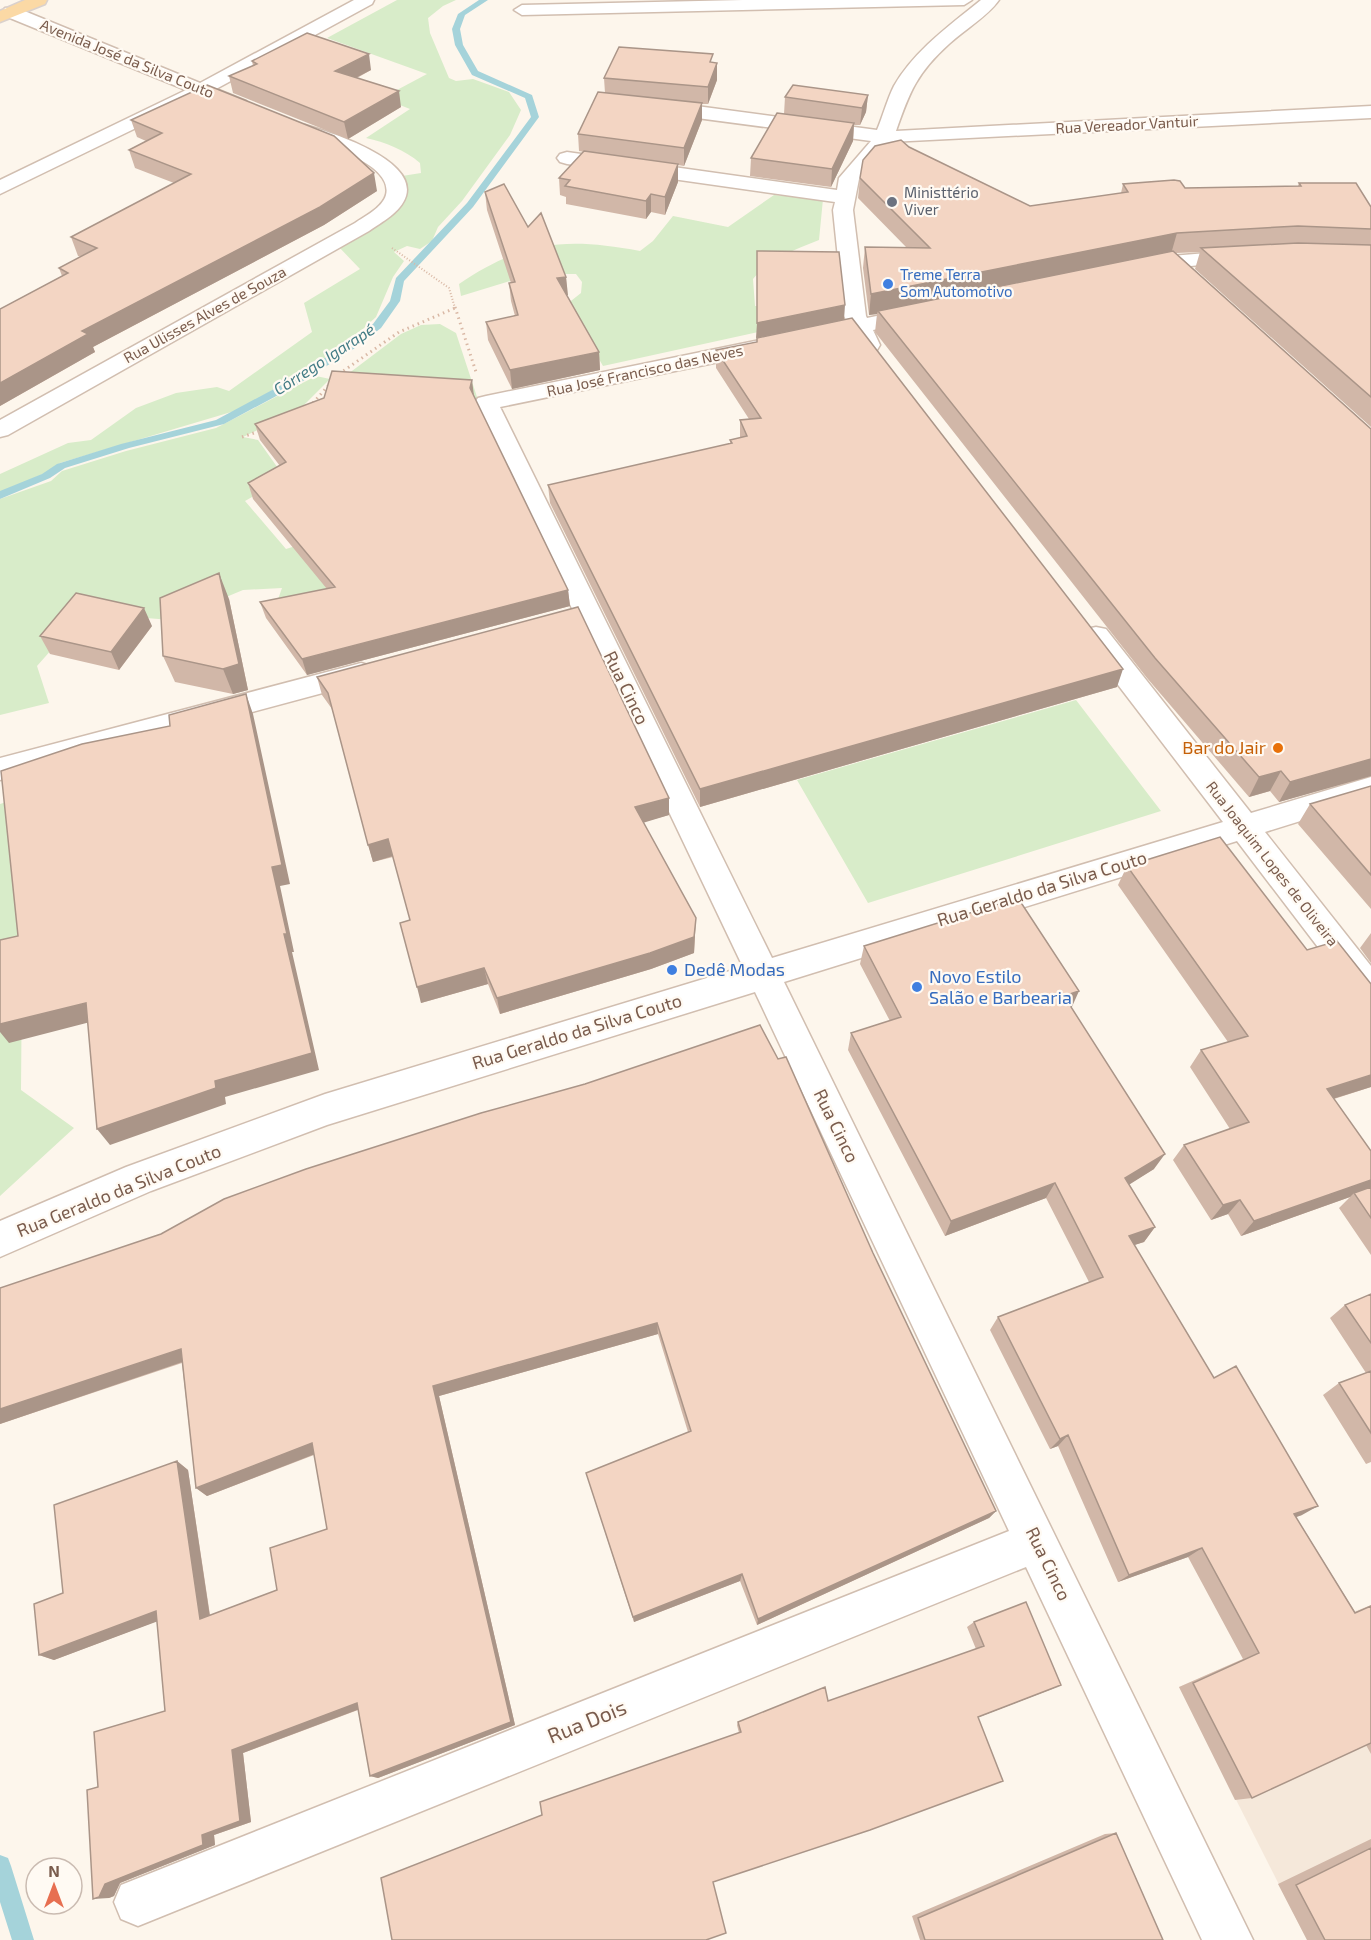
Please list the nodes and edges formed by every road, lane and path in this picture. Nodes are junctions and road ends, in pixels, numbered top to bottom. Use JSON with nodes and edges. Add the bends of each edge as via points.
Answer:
{"nodes":[{"id":1,"x":39,"y":0,"type":"edge"},
{"id":2,"x":366,"y":0,"type":"edge"},
{"id":3,"x":964,"y":0,"type":"edge"},
{"id":4,"x":991,"y":0,"type":"edge"},
{"id":5,"x":522,"y":10,"type":"dead end"},
{"id":6,"x":6,"y":14,"type":"edge"},
{"id":7,"x":202,"y":89,"type":"junction"},
{"id":8,"x":639,"y":105,"type":"edge"},
{"id":9,"x":254,"y":110,"type":"edge"},
{"id":10,"x":1371,"y":112,"type":"edge"},
{"id":11,"x":286,"y":123,"type":"edge"},
{"id":12,"x":884,"y":137,"type":"junction"},
{"id":13,"x":567,"y":158,"type":"dead end"},
{"id":14,"x":0,"y":188,"type":"edge"},
{"id":15,"x":845,"y":197,"type":"junction"},
{"id":16,"x":391,"y":248,"type":"dead end"},
{"id":17,"x":1268,"y":255,"type":"edge"},
{"id":18,"x":1171,"y":262,"type":"junction"},
{"id":19,"x":1122,"y":272,"type":"edge"},
{"id":20,"x":1188,"y":278,"type":"edge"},
{"id":21,"x":455,"y":308,"type":"junction"},
{"id":22,"x":939,"y":310,"type":"edge"},
{"id":23,"x":859,"y":327,"type":"junction"},
{"id":24,"x":886,"y":367,"type":"edge"},
{"id":25,"x":486,"y":403,"type":"junction"},
{"id":26,"x":311,"y":406,"type":"edge"},
{"id":27,"x":263,"y":429,"type":"edge"},
{"id":28,"x":0,"y":430,"type":"edge"},
{"id":29,"x":242,"y":437,"type":"dead end"},
{"id":30,"x":1083,"y":621,"type":"edge"},
{"id":31,"x":381,"y":667,"type":"edge"},
{"id":32,"x":0,"y":769,"type":"edge"},
{"id":33,"x":1371,"y":788,"type":"edge"},
{"id":34,"x":1244,"y":827,"type":"junction"},
{"id":35,"x":763,"y":974,"type":"junction"},
{"id":36,"x":1371,"y":991,"type":"edge"},
{"id":37,"x":0,"y":1239,"type":"edge"},
{"id":38,"x":1037,"y":1541,"type":"junction"},
{"id":39,"x":138,"y":1902,"type":"dead end"},
{"id":40,"x":1228,"y":1940,"type":"edge"}],
"edges":[{"from":1,"to":6,"type":"main road"},
{"from":2,"to":7,"type":"street"},
{"from":3,"to":5,"type":"street"},
{"from":4,"to":12,"type":"street","via":[[915,69],[903,87]]},
{"from":6,"to":7,"type":"street","name":"Avenida José da Silva Couto"},
{"from":7,"to":9,"type":"street","name":"Avenida José da Silva Couto"},
{"from":7,"to":14,"type":"street"},
{"from":8,"to":12,"type":"street","name":"Rua Vereador Vantuir"},
{"from":10,"to":12,"type":"street","name":"Rua Vereador Vantuir"},
{"from":11,"to":28,"type":"street","name":"Rua Ulisses Alves de Souza","via":[[385,165],[395,177],[396,188],[385,210],[362,227]]},
{"from":12,"to":15,"type":"street","via":[[849,178]]},
{"from":13,"to":15,"type":"street"},
{"from":15,"to":23,"type":"street","via":[[843,210]]},
{"from":16,"to":21,"type":"path","via":[[448,288]]},
{"from":17,"to":18,"type":"street"},
{"from":18,"to":19,"type":"street"},
{"from":18,"to":20,"type":"street"},
{"from":21,"to":25,"type":"path"},
{"from":21,"to":26,"type":"path","via":[[399,332],[339,373]]},
{"from":22,"to":23,"type":"street","name":"Rua José Francisco das Neves"},
{"from":23,"to":24,"type":"street"},
{"from":23,"to":25,"type":"street","name":"Rua José Francisco das Neves"},
{"from":25,"to":35,"type":"street","name":"Rua Cinco","via":[[577,615]]},
{"from":27,"to":29,"type":"path"},
{"from":30,"to":34,"type":"street","name":"Rua Joaquim Lopes de Oliveira"},
{"from":31,"to":32,"type":"street"},
{"from":33,"to":34,"type":"street","name":"Rua Geraldo da Silva Couto"},
{"from":34,"to":35,"type":"street","name":"Rua Geraldo da Silva Couto"},
{"from":34,"to":36,"type":"street","name":"Rua Joaquim Lopes de Oliveira"},
{"from":35,"to":37,"type":"street","name":"Rua Geraldo da Silva Couto","via":[[325,1110],[139,1179]]},
{"from":35,"to":38,"type":"street","name":"Rua Cinco"},
{"from":38,"to":39,"type":"street","name":"Rua Dois"},
{"from":38,"to":40,"type":"street","name":"Rua Cinco"}]}
